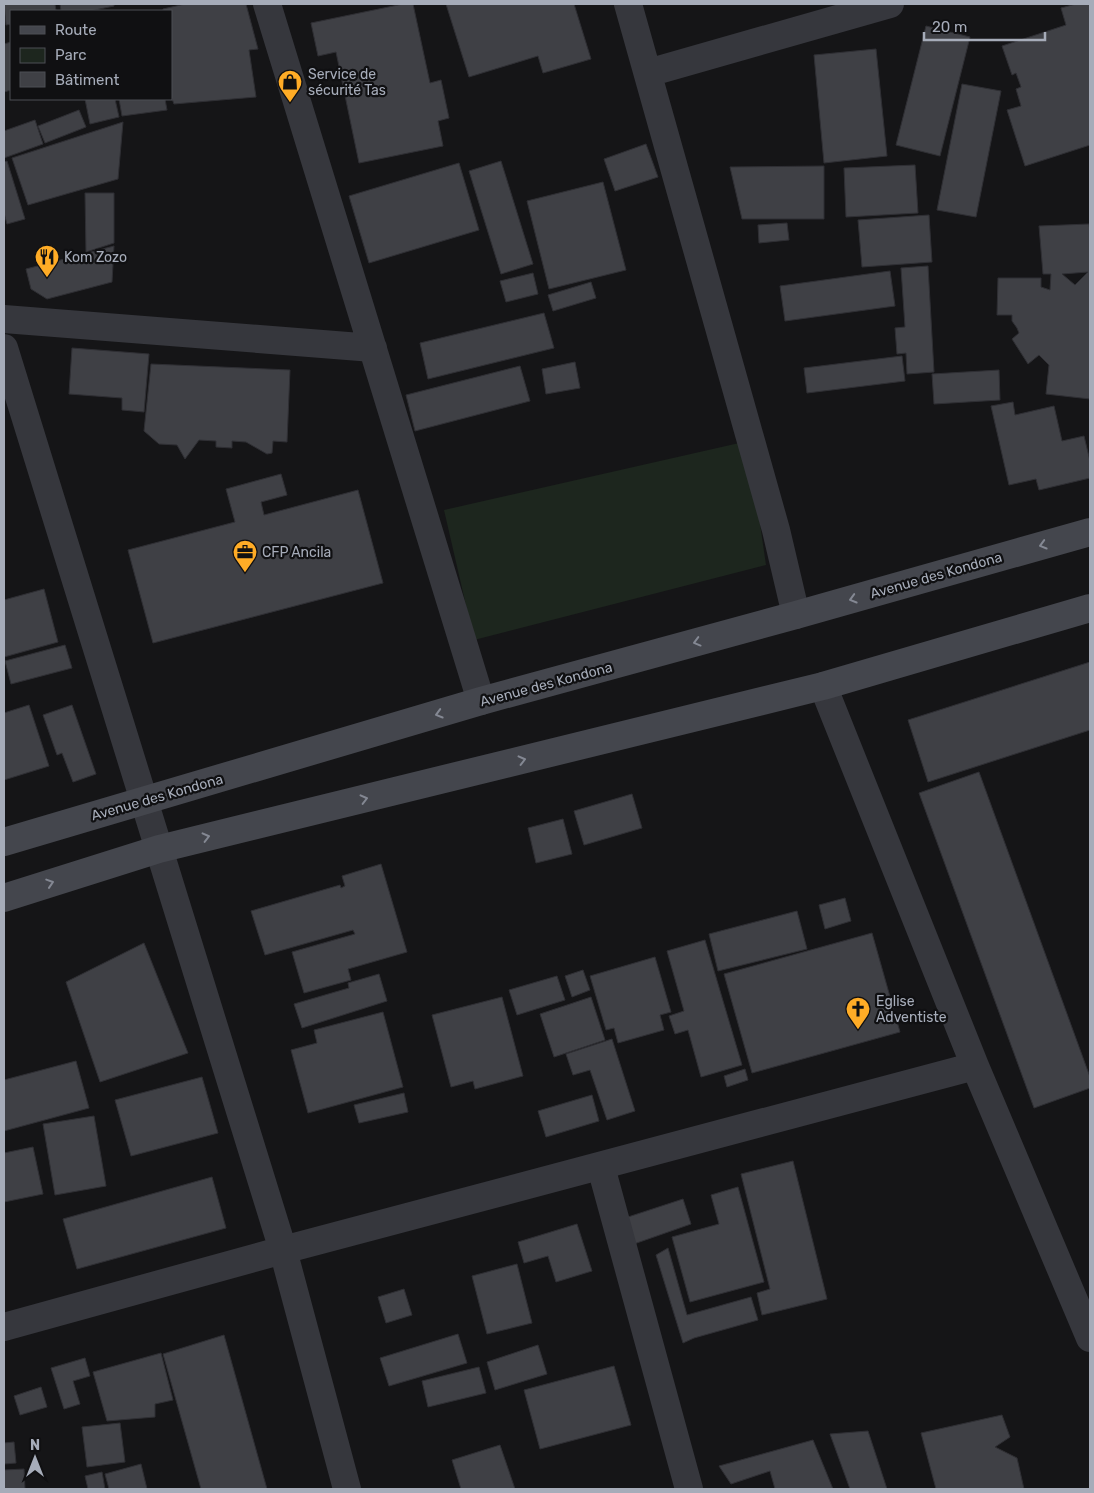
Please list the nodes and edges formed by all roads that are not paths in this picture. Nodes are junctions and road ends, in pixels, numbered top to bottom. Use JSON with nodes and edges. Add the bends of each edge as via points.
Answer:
{"nodes":[{"id":1,"x":267,"y":4,"type":"edge"},
{"id":2,"x":628,"y":4,"type":"edge"},
{"id":3,"x":890,"y":4,"type":"edge"},
{"id":4,"x":648,"y":73,"type":"junction"},
{"id":5,"x":4,"y":319,"type":"edge"},
{"id":6,"x":4,"y":348,"type":"edge"},
{"id":7,"x":373,"y":348,"type":"junction"},
{"id":8,"x":1090,"y":532,"type":"edge"},
{"id":9,"x":1090,"y":608,"type":"edge"},
{"id":10,"x":796,"y":615,"type":"junction"},
{"id":11,"x":824,"y":686,"type":"junction"},
{"id":12,"x":481,"y":701,"type":"junction"},
{"id":13,"x":145,"y":801,"type":"junction"},
{"id":14,"x":4,"y":842,"type":"edge"},
{"id":15,"x":159,"y":849,"type":"junction"},
{"id":16,"x":4,"y":898,"type":"edge"},
{"id":17,"x":975,"y":1066,"type":"junction"},
{"id":18,"x":601,"y":1166,"type":"junction"},
{"id":19,"x":283,"y":1250,"type":"junction"},
{"id":20,"x":4,"y":1327,"type":"edge"},
{"id":21,"x":1090,"y":1338,"type":"edge"},
{"id":22,"x":347,"y":1489,"type":"edge"},
{"id":23,"x":689,"y":1489,"type":"edge"}],
"edges":[{"from":1,"to":7,"type":"street"},
{"from":2,"to":4,"type":"street"},
{"from":3,"to":4,"type":"street"},
{"from":4,"to":10,"type":"street","via":[[776,530]]},
{"from":5,"to":7,"type":"street"},
{"from":6,"to":13,"type":"street"},
{"from":7,"to":12,"type":"street"},
{"from":8,"to":10,"type":"street","name":"Avenue des Kondona","one_way":true},
{"from":9,"to":11,"type":"street"},
{"from":10,"to":12,"type":"street","name":"Avenue des Kondona","one_way":true},
{"from":15,"to":11,"type":"street","one_way":true},
{"from":11,"to":17,"type":"street"},
{"from":12,"to":13,"type":"street","name":"Avenue des Kondona","one_way":true},
{"from":13,"to":14,"type":"street","name":"Avenue des Kondona"},
{"from":13,"to":15,"type":"street"},
{"from":16,"to":15,"type":"street","one_way":true},
{"from":15,"to":19,"type":"street"},
{"from":17,"to":18,"type":"street"},
{"from":17,"to":21,"type":"street"},
{"from":18,"to":19,"type":"street"},
{"from":18,"to":23,"type":"street"},
{"from":19,"to":20,"type":"street"},
{"from":19,"to":22,"type":"street"}]}
